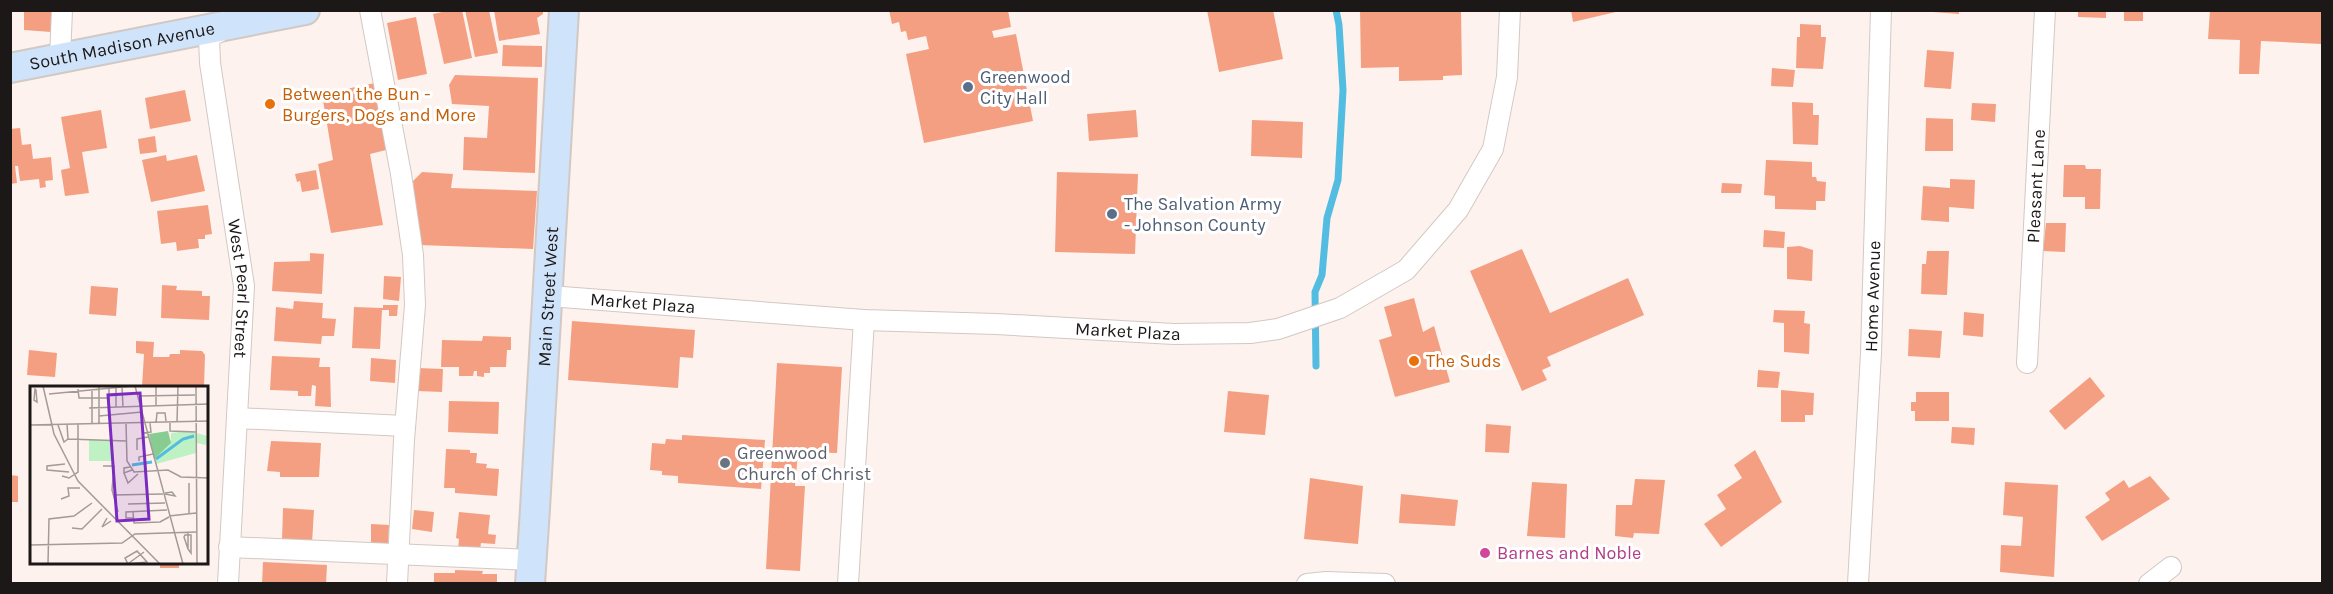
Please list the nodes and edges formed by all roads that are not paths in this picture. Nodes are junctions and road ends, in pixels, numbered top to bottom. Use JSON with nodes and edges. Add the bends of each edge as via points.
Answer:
{"nodes":[{"id":1,"x":62,"y":10,"type":"edge"},
{"id":2,"x":305,"y":10,"type":"edge"},
{"id":3,"x":370,"y":10,"type":"edge"},
{"id":4,"x":564,"y":10,"type":"edge"},
{"id":5,"x":1510,"y":10,"type":"edge"},
{"id":6,"x":1881,"y":10,"type":"edge"},
{"id":7,"x":2044,"y":10,"type":"edge"},
{"id":8,"x":232,"y":18,"type":"edge"},
{"id":9,"x":60,"y":58,"type":"junction"},
{"id":10,"x":10,"y":68,"type":"edge"},
{"id":11,"x":549,"y":296,"type":"junction"},
{"id":12,"x":864,"y":320,"type":"junction"},
{"id":13,"x":2027,"y":363,"type":"dead end"},
{"id":14,"x":237,"y":418,"type":"junction"},
{"id":15,"x":405,"y":426,"type":"junction"},
{"id":16,"x":230,"y":547,"type":"junction"},
{"id":17,"x":399,"y":556,"type":"junction"},
{"id":18,"x":2171,"y":567,"type":"dead end"},
{"id":19,"x":531,"y":572,"type":"edge"},
{"id":20,"x":228,"y":584,"type":"edge"},
{"id":21,"x":397,"y":584,"type":"edge"},
{"id":22,"x":848,"y":584,"type":"edge"},
{"id":23,"x":1308,"y":584,"type":"edge"},
{"id":24,"x":1385,"y":584,"type":"edge"},
{"id":25,"x":1858,"y":584,"type":"edge"},
{"id":26,"x":2149,"y":584,"type":"edge"}],
"edges":[{"from":1,"to":9,"type":"street"},
{"from":2,"to":8,"type":"main road","name":"South Madison Avenue"},
{"from":3,"to":15,"type":"street","via":[[413,255],[415,305]]},
{"from":4,"to":11,"type":"main road","name":"Main Street West"},
{"from":5,"to":12,"type":"street","name":"Market Plaza","via":[[1507,77],[1493,149],[1458,210],[1406,270],[1340,308],[1278,329],[1250,333],[1174,334]]},
{"from":6,"to":25,"type":"street","name":"Home Avenue","via":[[1871,353]]},
{"from":7,"to":13,"type":"street","name":"Pleasant Lane"},
{"from":8,"to":9,"type":"main road","name":"South Madison Avenue"},
{"from":8,"to":14,"type":"street","name":"West Pearl Street","via":[[209,37],[244,286]]},
{"from":9,"to":10,"type":"main road","name":"South Madison Avenue"},
{"from":11,"to":12,"type":"street","name":"Market Plaza"},
{"from":11,"to":19,"type":"main road","name":"Main Street West"},
{"from":12,"to":22,"type":"street"},
{"from":14,"to":15,"type":"street"},
{"from":14,"to":16,"type":"street","name":"West Pearl Street"},
{"from":15,"to":17,"type":"street"},
{"from":16,"to":17,"type":"street"},
{"from":16,"to":20,"type":"street","name":"West Pearl Street"},
{"from":17,"to":19,"type":"street"},
{"from":17,"to":21,"type":"street"},
{"from":18,"to":26,"type":"street"},
{"from":23,"to":24,"type":"street"}]}
